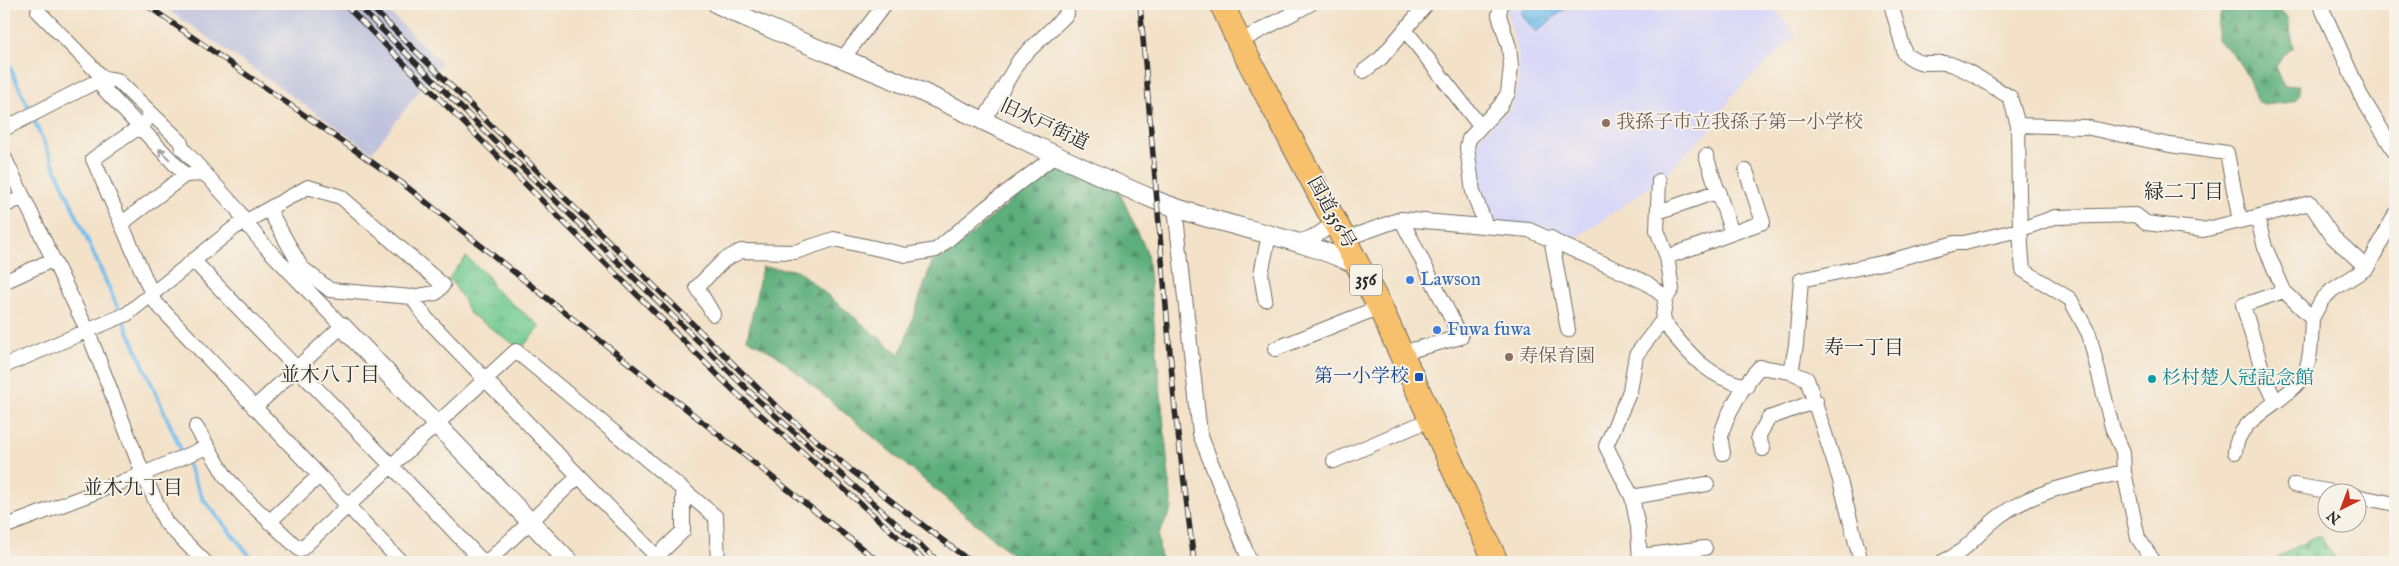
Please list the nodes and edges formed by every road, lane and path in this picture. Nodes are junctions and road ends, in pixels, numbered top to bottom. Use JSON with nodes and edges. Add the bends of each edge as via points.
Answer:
{"nodes":[{"id":1,"x":718,"y":4,"type":"edge"},
{"id":2,"x":885,"y":4,"type":"edge"},
{"id":3,"x":1066,"y":4,"type":"edge"},
{"id":4,"x":1222,"y":4,"type":"edge"},
{"id":5,"x":1310,"y":4,"type":"edge"},
{"id":6,"x":1501,"y":4,"type":"edge"},
{"id":7,"x":1891,"y":4,"type":"edge"},
{"id":8,"x":2320,"y":4,"type":"edge"},
{"id":9,"x":1425,"y":6,"type":"dead end"},
{"id":10,"x":1294,"y":8,"type":"edge"},
{"id":11,"x":38,"y":10,"type":"dead end"},
{"id":12,"x":1406,"y":30,"type":"junction"},
{"id":13,"x":1239,"y":42,"type":"junction"},
{"id":14,"x":843,"y":58,"type":"junction"},
{"id":15,"x":1364,"y":71,"type":"dead end"},
{"id":16,"x":103,"y":78,"type":"junction"},
{"id":17,"x":152,"y":115,"type":"junction"},
{"id":18,"x":984,"y":120,"type":"junction"},
{"id":19,"x":2018,"y":125,"type":"junction"},
{"id":20,"x":1480,"y":126,"type":"junction"},
{"id":21,"x":138,"y":128,"type":"junction"},
{"id":22,"x":4,"y":129,"type":"edge"},
{"id":23,"x":2395,"y":152,"type":"edge"},
{"id":24,"x":1056,"y":155,"type":"junction"},
{"id":25,"x":1706,"y":156,"type":"dead end"},
{"id":26,"x":4,"y":157,"type":"edge"},
{"id":27,"x":1746,"y":172,"type":"dead end"},
{"id":28,"x":185,"y":174,"type":"junction"},
{"id":29,"x":204,"y":174,"type":"junction"},
{"id":30,"x":1659,"y":181,"type":"dead end"},
{"id":31,"x":1719,"y":191,"type":"junction"},
{"id":32,"x":23,"y":197,"type":"junction"},
{"id":33,"x":4,"y":206,"type":"edge"},
{"id":34,"x":1176,"y":207,"type":"junction"},
{"id":35,"x":269,"y":210,"type":"junction"},
{"id":36,"x":1658,"y":212,"type":"junction"},
{"id":37,"x":2395,"y":215,"type":"edge"},
{"id":38,"x":2257,"y":217,"type":"junction"},
{"id":39,"x":1402,"y":219,"type":"junction"},
{"id":40,"x":2240,"y":221,"type":"junction"},
{"id":41,"x":245,"y":222,"type":"junction"},
{"id":42,"x":121,"y":224,"type":"junction"},
{"id":43,"x":1486,"y":226,"type":"junction"},
{"id":44,"x":2019,"y":230,"type":"junction"},
{"id":45,"x":1340,"y":231,"type":"junction"},
{"id":46,"x":1732,"y":233,"type":"junction"},
{"id":47,"x":1269,"y":235,"type":"junction"},
{"id":48,"x":1551,"y":238,"type":"junction"},
{"id":49,"x":1295,"y":242,"type":"junction"},
{"id":50,"x":1667,"y":257,"type":"junction"},
{"id":51,"x":52,"y":260,"type":"junction"},
{"id":52,"x":193,"y":260,"type":"junction"},
{"id":53,"x":1359,"y":266,"type":"junction"},
{"id":54,"x":2367,"y":268,"type":"junction"},
{"id":55,"x":4,"y":282,"type":"edge"},
{"id":56,"x":2284,"y":292,"type":"junction"},
{"id":57,"x":152,"y":294,"type":"junction"},
{"id":58,"x":412,"y":297,"type":"junction"},
{"id":59,"x":1666,"y":298,"type":"junction"},
{"id":60,"x":1265,"y":299,"type":"dead end"},
{"id":61,"x":1380,"y":307,"type":"junction"},
{"id":62,"x":713,"y":314,"type":"dead end"},
{"id":63,"x":2312,"y":318,"type":"junction"},
{"id":64,"x":1662,"y":320,"type":"junction"},
{"id":65,"x":342,"y":326,"type":"junction"},
{"id":66,"x":1568,"y":330,"type":"dead end"},
{"id":67,"x":88,"y":332,"type":"junction"},
{"id":68,"x":1275,"y":349,"type":"dead end"},
{"id":69,"x":1400,"y":353,"type":"junction"},
{"id":70,"x":4,"y":366,"type":"edge"},
{"id":71,"x":296,"y":369,"type":"junction"},
{"id":72,"x":1791,"y":372,"type":"junction"},
{"id":73,"x":485,"y":378,"type":"junction"},
{"id":74,"x":1747,"y":386,"type":"junction"},
{"id":75,"x":1816,"y":401,"type":"junction"},
{"id":76,"x":2276,"y":402,"type":"junction"},
{"id":77,"x":254,"y":408,"type":"junction"},
{"id":78,"x":1430,"y":420,"type":"junction"},
{"id":79,"x":435,"y":423,"type":"junction"},
{"id":80,"x":196,"y":427,"type":"dead end"},
{"id":81,"x":207,"y":446,"type":"junction"},
{"id":82,"x":1763,"y":449,"type":"dead end"},
{"id":83,"x":2235,"y":452,"type":"dead end"},
{"id":84,"x":1723,"y":453,"type":"dead end"},
{"id":85,"x":1334,"y":461,"type":"dead end"},
{"id":86,"x":391,"y":463,"type":"junction"},
{"id":87,"x":2124,"y":472,"type":"junction"},
{"id":88,"x":143,"y":474,"type":"junction"},
{"id":89,"x":319,"y":476,"type":"junction"},
{"id":90,"x":580,"y":476,"type":"junction"},
{"id":91,"x":1707,"y":484,"type":"dead end"},
{"id":92,"x":2294,"y":485,"type":"dead end"},
{"id":93,"x":2316,"y":489,"type":"edge"},
{"id":94,"x":683,"y":491,"type":"junction"},
{"id":95,"x":1632,"y":497,"type":"junction"},
{"id":96,"x":2366,"y":498,"type":"edge"},
{"id":97,"x":2395,"y":504,"type":"edge"},
{"id":98,"x":348,"y":506,"type":"junction"},
{"id":99,"x":530,"y":521,"type":"junction"},
{"id":100,"x":270,"y":522,"type":"junction"},
{"id":101,"x":4,"y":527,"type":"edge"},
{"id":102,"x":1705,"y":548,"type":"dead end"},
{"id":103,"x":1640,"y":559,"type":"edge"},
{"id":104,"x":654,"y":560,"type":"edge"},
{"id":105,"x":204,"y":562,"type":"edge"},
{"id":106,"x":401,"y":562,"type":"edge"},
{"id":107,"x":485,"y":562,"type":"edge"},
{"id":108,"x":569,"y":562,"type":"edge"},
{"id":109,"x":718,"y":562,"type":"edge"},
{"id":110,"x":1250,"y":562,"type":"edge"},
{"id":111,"x":1496,"y":562,"type":"edge"},
{"id":112,"x":1861,"y":562,"type":"edge"},
{"id":113,"x":1942,"y":562,"type":"edge"},
{"id":114,"x":2154,"y":562,"type":"edge"}],
"edges":[{"from":1,"to":14,"type":"street","name":"旧水戸街道","via":[[788,38]]},
{"from":2,"to":14,"type":"street"},
{"from":3,"to":18,"type":"street","via":[[1066,14],[1020,58]]},
{"from":4,"to":13,"type":"highway","name":"国道356号","number":"356"},
{"from":5,"to":10,"type":"street"},
{"from":6,"to":20,"type":"street","via":[[1499,15],[1511,66],[1508,93]]},
{"from":7,"to":19,"type":"street","via":[[1906,54],[1925,64],[1949,64],[1987,82],[2010,97]]},
{"from":8,"to":23,"type":"street","via":[[2361,96]]},
{"from":9,"to":12,"type":"street"},
{"from":10,"to":13,"type":"street"},
{"from":11,"to":16,"type":"street"},
{"from":12,"to":15,"type":"street","via":[[1381,58]]},
{"from":12,"to":20,"type":"street"},
{"from":13,"to":45,"type":"highway","name":"国道356号","number":"356"},
{"from":14,"to":18,"type":"street","name":"旧水戸街道"},
{"from":16,"to":17,"type":"street","via":[[117,80]]},
{"from":16,"to":21,"type":"street","via":[[103,88]]},
{"from":16,"to":22,"type":"street"},
{"from":17,"to":21,"type":"street"},
{"from":17,"to":29,"type":"street","via":[[180,141]]},
{"from":18,"to":24,"type":"street","name":"旧水戸街道"},
{"from":19,"to":40,"type":"street","via":[[2085,127],[2227,153]]},
{"from":19,"to":44,"type":"street"},
{"from":20,"to":43,"type":"street","via":[[1468,139],[1468,160],[1474,192]]},
{"from":28,"to":21,"type":"street","one_way":true},
{"from":21,"to":42,"type":"street","via":[[93,160]]},
{"from":24,"to":34,"type":"street","name":"旧水戸街道"},
{"from":24,"to":62,"type":"street","via":[[986,207],[936,250],[899,254],[834,239],[795,252],[751,250],[733,254],[697,288]]},
{"from":25,"to":31,"type":"street"},
{"from":26,"to":32,"type":"street"},
{"from":27,"to":46,"type":"street","via":[[1762,222]]},
{"from":28,"to":29,"type":"street"},
{"from":28,"to":42,"type":"street"},
{"from":29,"to":41,"type":"street"},
{"from":30,"to":36,"type":"street"},
{"from":31,"to":36,"type":"street"},
{"from":31,"to":46,"type":"street"},
{"from":32,"to":33,"type":"street"},
{"from":32,"to":51,"type":"street"},
{"from":34,"to":47,"type":"street","name":"旧水戸街道"},
{"from":34,"to":110,"type":"street","via":[[1200,434]]},
{"from":35,"to":41,"type":"street"},
{"from":35,"to":58,"type":"street","via":[[300,267],[330,290]]},
{"from":35,"to":58,"type":"street","via":[[308,187],[341,197],[443,285],[436,293]]},
{"from":36,"to":50,"type":"street","via":[[1657,230]]},
{"from":37,"to":54,"type":"street"},
{"from":38,"to":40,"type":"street"},
{"from":38,"to":54,"type":"street","via":[[2310,203],[2333,237]]},
{"from":38,"to":56,"type":"street","via":[[2265,247]]},
{"from":39,"to":43,"type":"street"},
{"from":39,"to":45,"type":"street"},
{"from":39,"to":69,"type":"street","via":[[1461,337]]},
{"from":40,"to":44,"type":"street","via":[[2203,230],[2146,223],[2136,215],[2064,216]]},
{"from":41,"to":52,"type":"street"},
{"from":41,"to":65,"type":"street"},
{"from":42,"to":57,"type":"street"},
{"from":43,"to":48,"type":"street","via":[[1529,230]]},
{"from":44,"to":72,"type":"street","via":[[1801,280]]},
{"from":44,"to":87,"type":"street","via":[[2023,270],[2070,299],[2089,334],[2112,427],[2123,452]]},
{"from":45,"to":49,"type":"street"},
{"from":45,"to":53,"type":"highway","name":"国道356号","number":"356"},
{"from":46,"to":50,"type":"street"},
{"from":47,"to":49,"type":"street","name":"旧水戸街道"},
{"from":47,"to":60,"type":"street","via":[[1261,274]]},
{"from":48,"to":59,"type":"street","via":[[1647,283]]},
{"from":48,"to":66,"type":"street"},
{"from":49,"to":53,"type":"street","name":"旧水戸街道"},
{"from":50,"to":59,"type":"street","via":[[1672,289]]},
{"from":51,"to":55,"type":"street"},
{"from":51,"to":67,"type":"street"},
{"from":52,"to":57,"type":"street"},
{"from":52,"to":71,"type":"street"},
{"from":53,"to":61,"type":"highway","name":"国道356号","number":"356"},
{"from":54,"to":63,"type":"street","via":[[2332,290]]},
{"from":56,"to":63,"type":"street"},
{"from":56,"to":76,"type":"street","via":[[2243,305],[2265,379]]},
{"from":57,"to":67,"type":"street","via":[[121,318]]},
{"from":57,"to":77,"type":"street","via":[[156,303]]},
{"from":58,"to":73,"type":"street","via":[[426,318]]},
{"from":59,"to":64,"type":"street"},
{"from":61,"to":68,"type":"street"},
{"from":61,"to":69,"type":"highway","name":"国道356号","number":"356"},
{"from":63,"to":76,"type":"street","via":[[2309,356],[2303,375]]},
{"from":64,"to":74,"type":"street","via":[[1702,368],[1734,384]]},
{"from":64,"to":95,"type":"street","via":[[1636,355],[1630,391],[1606,446]]},
{"from":65,"to":71,"type":"street"},
{"from":65,"to":79,"type":"street"},
{"from":67,"to":70,"type":"street"},
{"from":67,"to":88,"type":"street"},
{"from":69,"to":78,"type":"highway","name":"国道356号","number":"356"},
{"from":71,"to":77,"type":"street"},
{"from":71,"to":86,"type":"street"},
{"from":72,"to":74,"type":"street","via":[[1760,367]]},
{"from":72,"to":75,"type":"street","via":[[1808,379]]},
{"from":73,"to":79,"type":"street"},
{"from":73,"to":90,"type":"street"},
{"from":73,"to":94,"type":"street","via":[[516,351]]},
{"from":74,"to":84,"type":"street","via":[[1735,402],[1721,437]]},
{"from":75,"to":82,"type":"street","via":[[1769,418],[1758,437]]},
{"from":75,"to":112,"type":"street","via":[[1840,476]]},
{"from":76,"to":83,"type":"street","via":[[2246,428],[2236,441]]},
{"from":77,"to":89,"type":"street"},
{"from":78,"to":85,"type":"street"},
{"from":78,"to":111,"type":"highway","name":"国道356号","number":"356"},
{"from":79,"to":86,"type":"street"},
{"from":79,"to":99,"type":"street"},
{"from":80,"to":81,"type":"street"},
{"from":81,"to":88,"type":"street"},
{"from":81,"to":100,"type":"street","via":[[226,476]]},
{"from":86,"to":98,"type":"street"},
{"from":86,"to":107,"type":"street"},
{"from":87,"to":113,"type":"street","via":[[2063,487],[2025,502],[2002,514],[1969,546]]},
{"from":87,"to":114,"type":"street","via":[[2138,538]]},
{"from":88,"to":101,"type":"street"},
{"from":88,"to":105,"type":"street","via":[[166,523]]},
{"from":89,"to":98,"type":"street"},
{"from":89,"to":100,"type":"street"},
{"from":90,"to":99,"type":"street"},
{"from":90,"to":104,"type":"street"},
{"from":91,"to":95,"type":"street"},
{"from":92,"to":93,"type":"street"},
{"from":94,"to":104,"type":"street","via":[[683,531]]},
{"from":94,"to":109,"type":"street","via":[[716,518]]},
{"from":95,"to":103,"type":"street"},
{"from":96,"to":97,"type":"street"},
{"from":98,"to":100,"type":"street","via":[[300,550]]},
{"from":98,"to":106,"type":"street"},
{"from":99,"to":107,"type":"street"},
{"from":99,"to":108,"type":"street"},
{"from":102,"to":103,"type":"street"}]}
